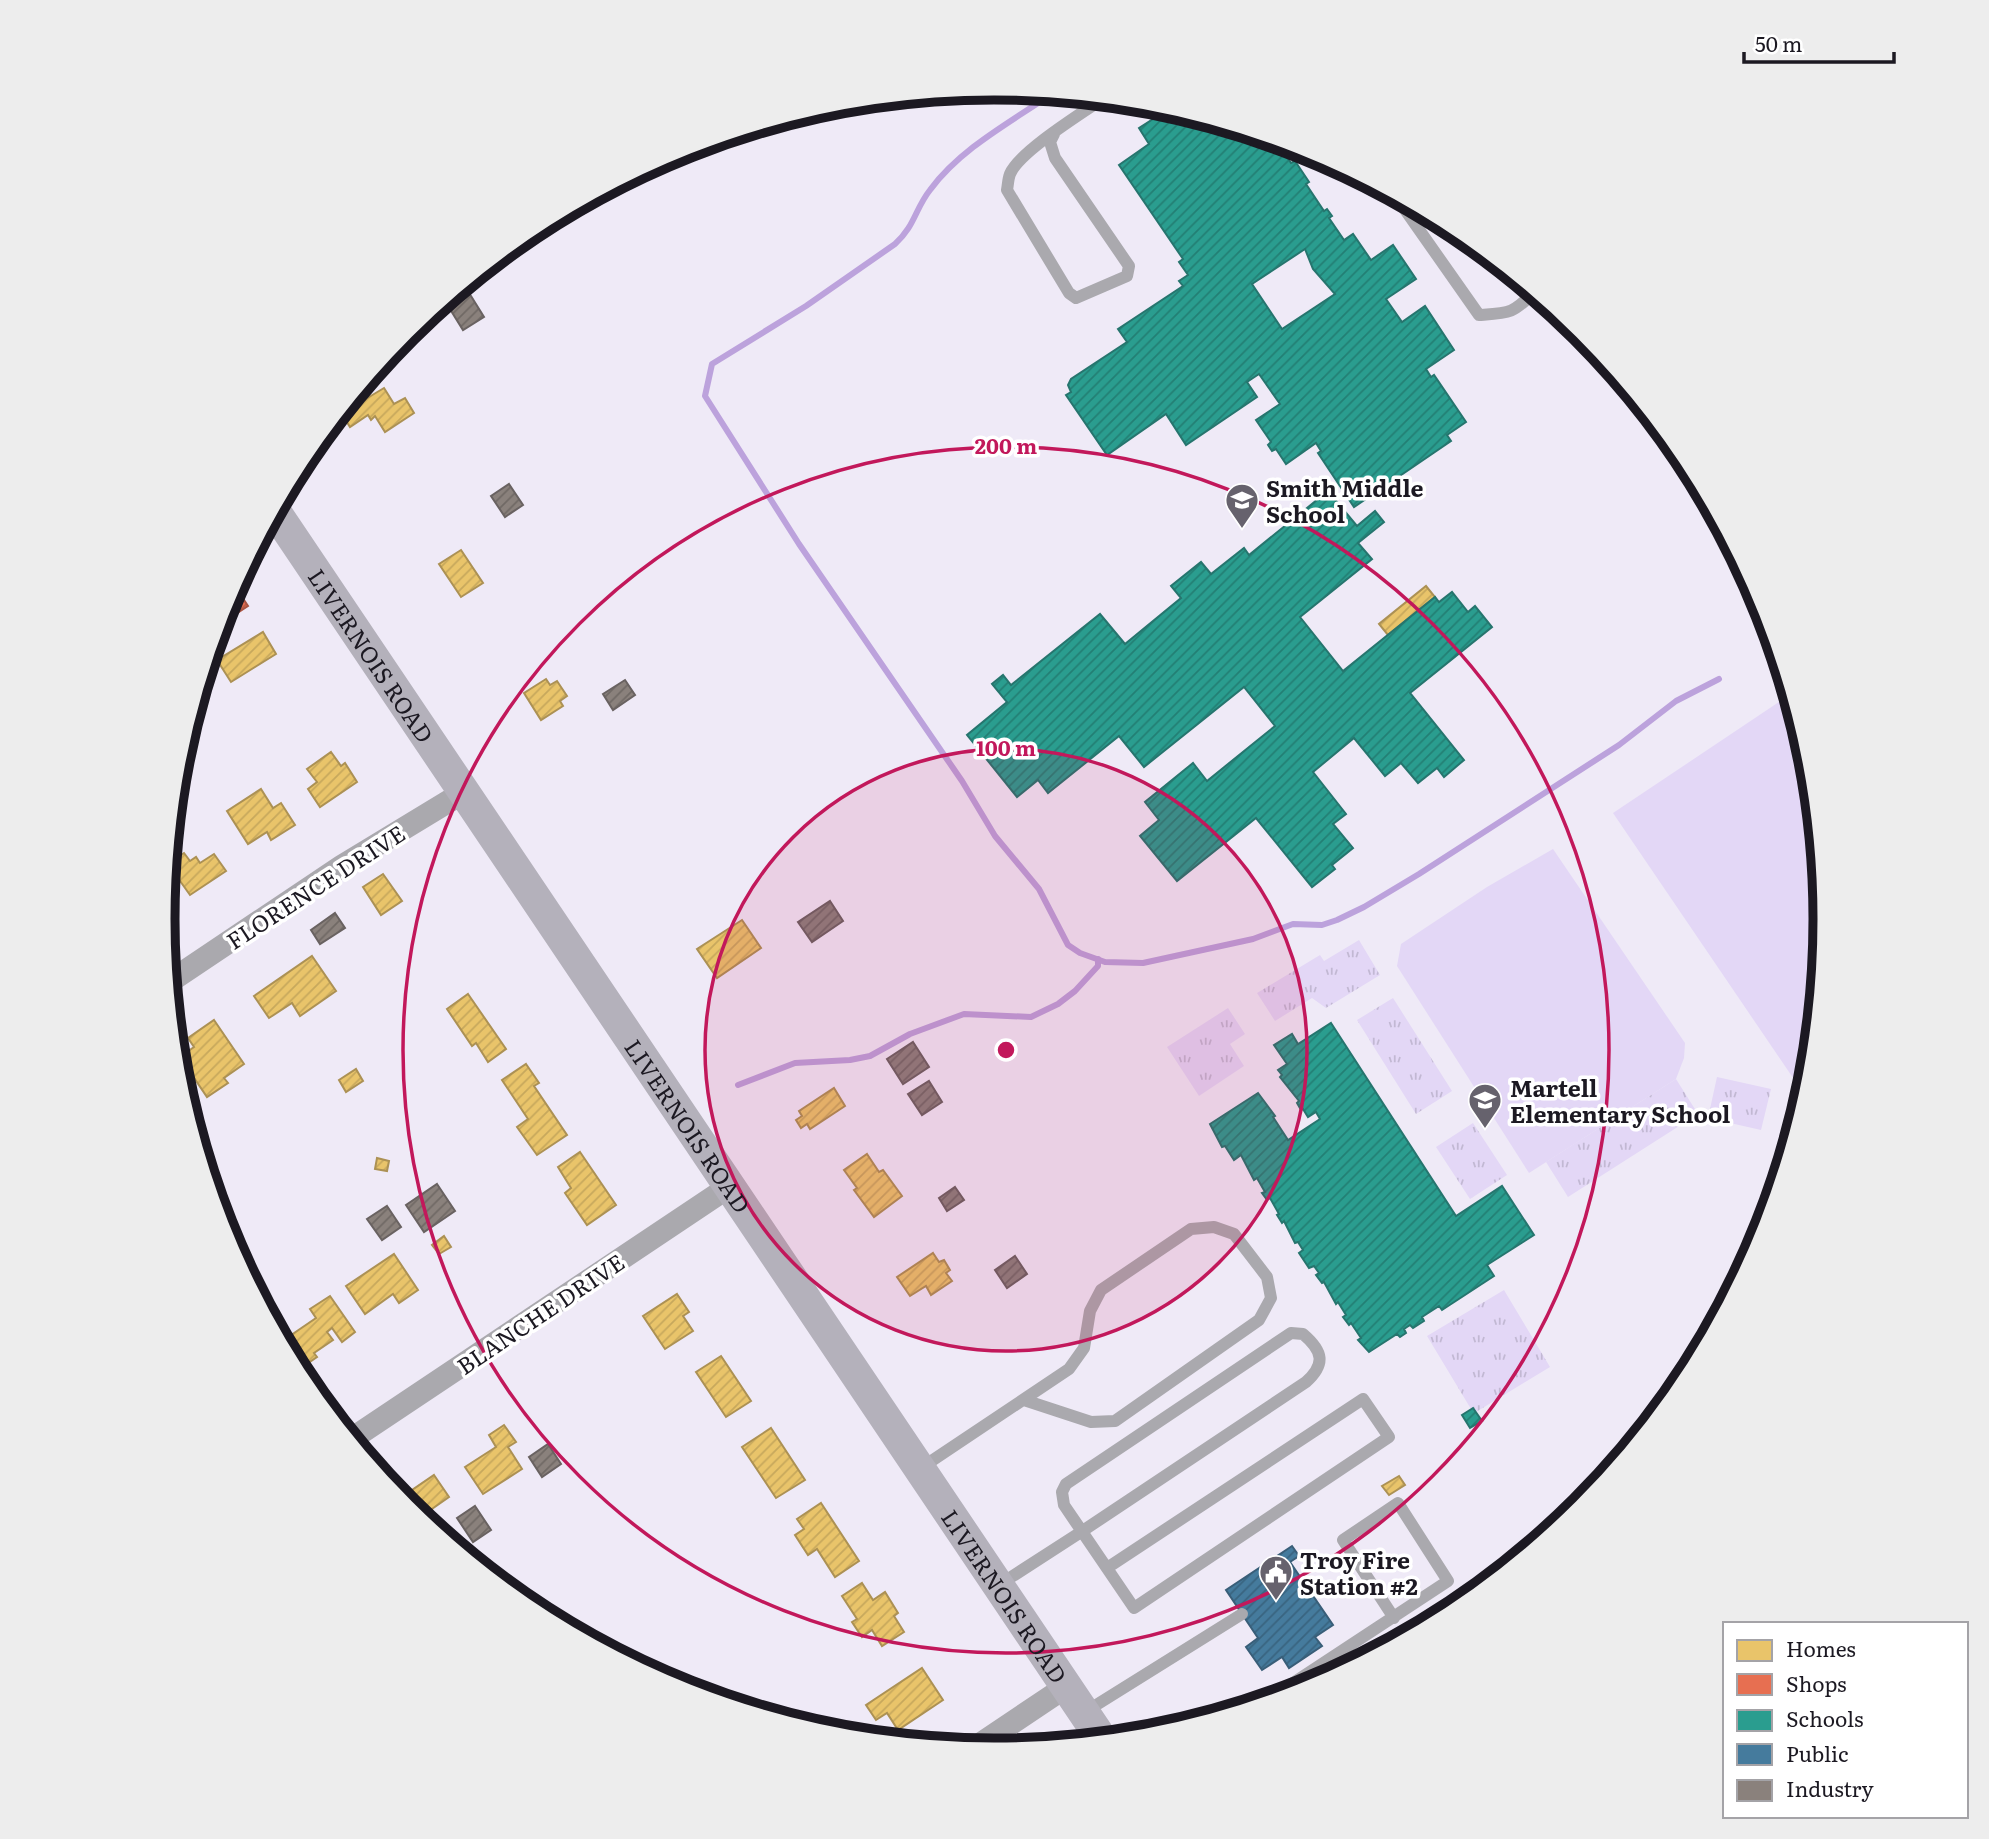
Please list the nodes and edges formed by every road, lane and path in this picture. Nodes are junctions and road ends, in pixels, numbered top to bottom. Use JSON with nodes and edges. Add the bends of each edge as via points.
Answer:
{"nodes":[{"id":1,"x":1093,"y":106,"type":"edge"},
{"id":2,"x":1054,"y":134,"type":"junction"},
{"id":3,"x":1406,"y":211,"type":"edge"},
{"id":4,"x":1529,"y":298,"type":"edge"},
{"id":5,"x":280,"y":519,"type":"edge"},
{"id":6,"x":464,"y":792,"type":"junction"},
{"id":7,"x":177,"y":976,"type":"edge"},
{"id":8,"x":730,"y":1186,"type":"junction"},
{"id":9,"x":1024,"y":1400,"type":"junction"},
{"id":10,"x":357,"y":1435,"type":"edge"},
{"id":11,"x":920,"y":1468,"type":"junction"},
{"id":12,"x":1081,"y":1532,"type":"junction"},
{"id":13,"x":1107,"y":1569,"type":"junction"},
{"id":14,"x":999,"y":1585,"type":"junction"},
{"id":15,"x":1242,"y":1614,"type":"dead end"},
{"id":16,"x":1394,"y":1618,"type":"junction"},
{"id":17,"x":1295,"y":1682,"type":"edge"},
{"id":18,"x":1067,"y":1686,"type":"junction"},
{"id":19,"x":1084,"y":1713,"type":"junction"},
{"id":20,"x":1097,"y":1732,"type":"edge"},
{"id":21,"x":988,"y":1739,"type":"edge"}],
"edges":[{"from":1,"to":2,"type":"lane"},
{"from":2,"to":2,"type":"lane","via":[[1050,142],[1055,158],[1129,266],[1127,276],[1076,298],[1007,190],[1020,159]]},
{"from":3,"to":4,"type":"lane","via":[[1479,315],[1508,313]]},
{"from":5,"to":6,"type":"main road","name":"LIVERNOIS ROAD"},
{"from":6,"to":7,"type":"street","name":"FLORENCE DRIVE","via":[[342,866]]},
{"from":6,"to":8,"type":"main road","name":"LIVERNOIS ROAD"},
{"from":8,"to":10,"type":"street","name":"BLANCHE DRIVE"},
{"from":8,"to":11,"type":"main road","name":"LIVERNOIS ROAD"},
{"from":9,"to":9,"type":"lane","via":[[1091,1422],[1115,1421],[1259,1320],[1271,1298],[1267,1277],[1234,1234],[1214,1227],[1191,1229],[1101,1290],[1090,1311],[1084,1348],[1069,1369]]},
{"from":9,"to":11,"type":"lane"},
{"from":11,"to":14,"type":"main road","name":"LIVERNOIS ROAD"},
{"from":12,"to":12,"type":"lane","via":[[1306,1382],[1320,1362],[1311,1341],[1303,1334],[1291,1334],[1066,1484],[1064,1506]]},
{"from":12,"to":13,"type":"lane"},
{"from":12,"to":14,"type":"lane"},
{"from":13,"to":13,"type":"lane","via":[[1134,1608],[1389,1437],[1363,1399]]},
{"from":14,"to":18,"type":"main road","name":"LIVERNOIS ROAD"},
{"from":15,"to":19,"type":"lane"},
{"from":16,"to":16,"type":"lane","via":[[1448,1581],[1398,1503],[1343,1539]]},
{"from":16,"to":17,"type":"lane"},
{"from":18,"to":19,"type":"main road","name":"LIVERNOIS ROAD"},
{"from":18,"to":21,"type":"street"},
{"from":19,"to":20,"type":"main road","name":"LIVERNOIS ROAD"}]}
